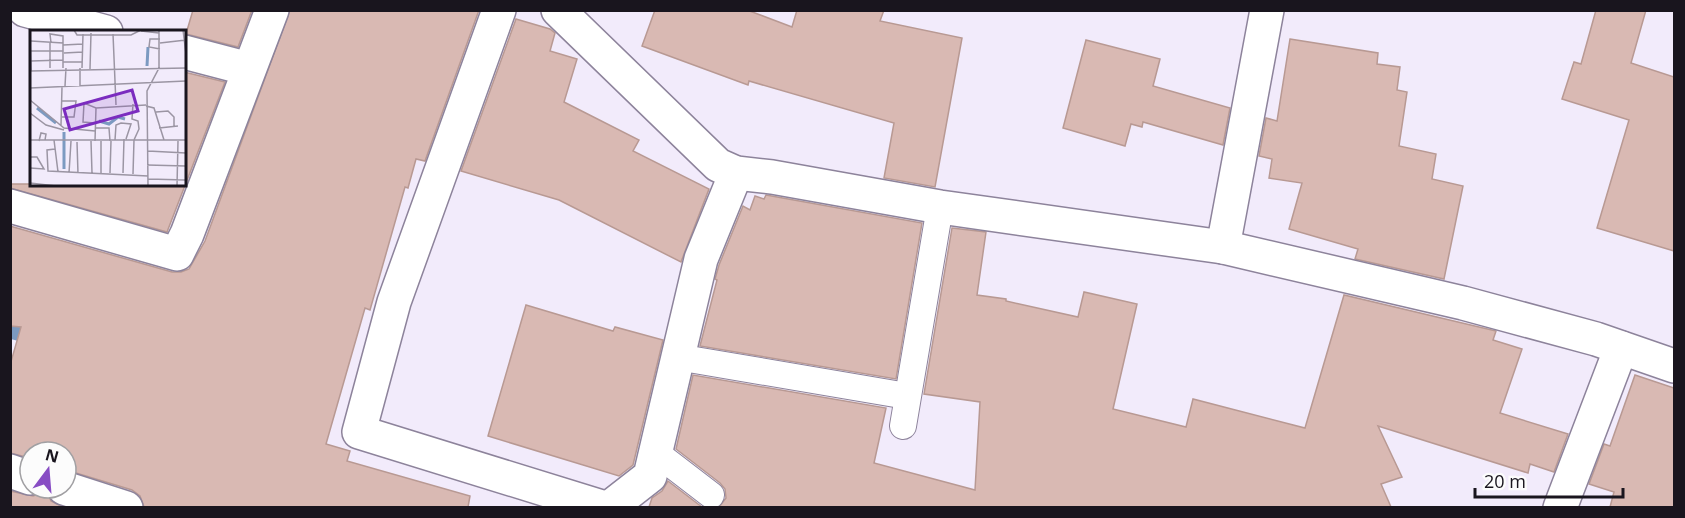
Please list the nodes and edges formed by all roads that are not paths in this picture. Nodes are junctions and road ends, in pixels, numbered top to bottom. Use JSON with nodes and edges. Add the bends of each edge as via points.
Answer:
{"nodes":[{"id":1,"x":25,"y":10,"type":"edge"},
{"id":2,"x":272,"y":10,"type":"edge"},
{"id":3,"x":500,"y":10,"type":"edge"},
{"id":4,"x":558,"y":10,"type":"edge"},
{"id":5,"x":1267,"y":10,"type":"edge"},
{"id":6,"x":99,"y":30,"type":"edge"},
{"id":7,"x":186,"y":53,"type":"edge"},
{"id":8,"x":249,"y":69,"type":"junction"},
{"id":9,"x":736,"y":173,"type":"junction"},
{"id":10,"x":10,"y":206,"type":"edge"},
{"id":11,"x":940,"y":207,"type":"junction"},
{"id":12,"x":1223,"y":247,"type":"junction"},
{"id":13,"x":1621,"y":348,"type":"junction"},
{"id":14,"x":677,"y":357,"type":"junction"},
{"id":15,"x":1674,"y":366,"type":"edge"},
{"id":16,"x":906,"y":396,"type":"junction"},
{"id":17,"x":903,"y":426,"type":"dead end"},
{"id":18,"x":655,"y":452,"type":"junction"},
{"id":19,"x":78,"y":492,"type":"edge"},
{"id":20,"x":711,"y":495,"type":"dead end"},
{"id":21,"x":126,"y":507,"type":"edge"},
{"id":22,"x":607,"y":507,"type":"edge"},
{"id":23,"x":1560,"y":507,"type":"edge"}],
"edges":[{"from":1,"to":6,"type":"street"},
{"from":2,"to":8,"type":"street"},
{"from":3,"to":22,"type":"street","via":[[394,302],[359,432]]},
{"from":4,"to":9,"type":"street","via":[[718,165]]},
{"from":5,"to":12,"type":"street"},
{"from":7,"to":8,"type":"street"},
{"from":8,"to":10,"type":"street","via":[[177,254]]},
{"from":9,"to":11,"type":"street"},
{"from":9,"to":14,"type":"street","via":[[701,258]]},
{"from":11,"to":12,"type":"street"},
{"from":11,"to":16,"type":"lane"},
{"from":12,"to":13,"type":"street","via":[[1463,303]]},
{"from":13,"to":15,"type":"street"},
{"from":13,"to":23,"type":"street"},
{"from":14,"to":16,"type":"lane"},
{"from":14,"to":18,"type":"street"},
{"from":16,"to":17,"type":"lane"},
{"from":18,"to":20,"type":"lane"},
{"from":18,"to":22,"type":"street","via":[[650,476]]},
{"from":19,"to":21,"type":"street"}]}
